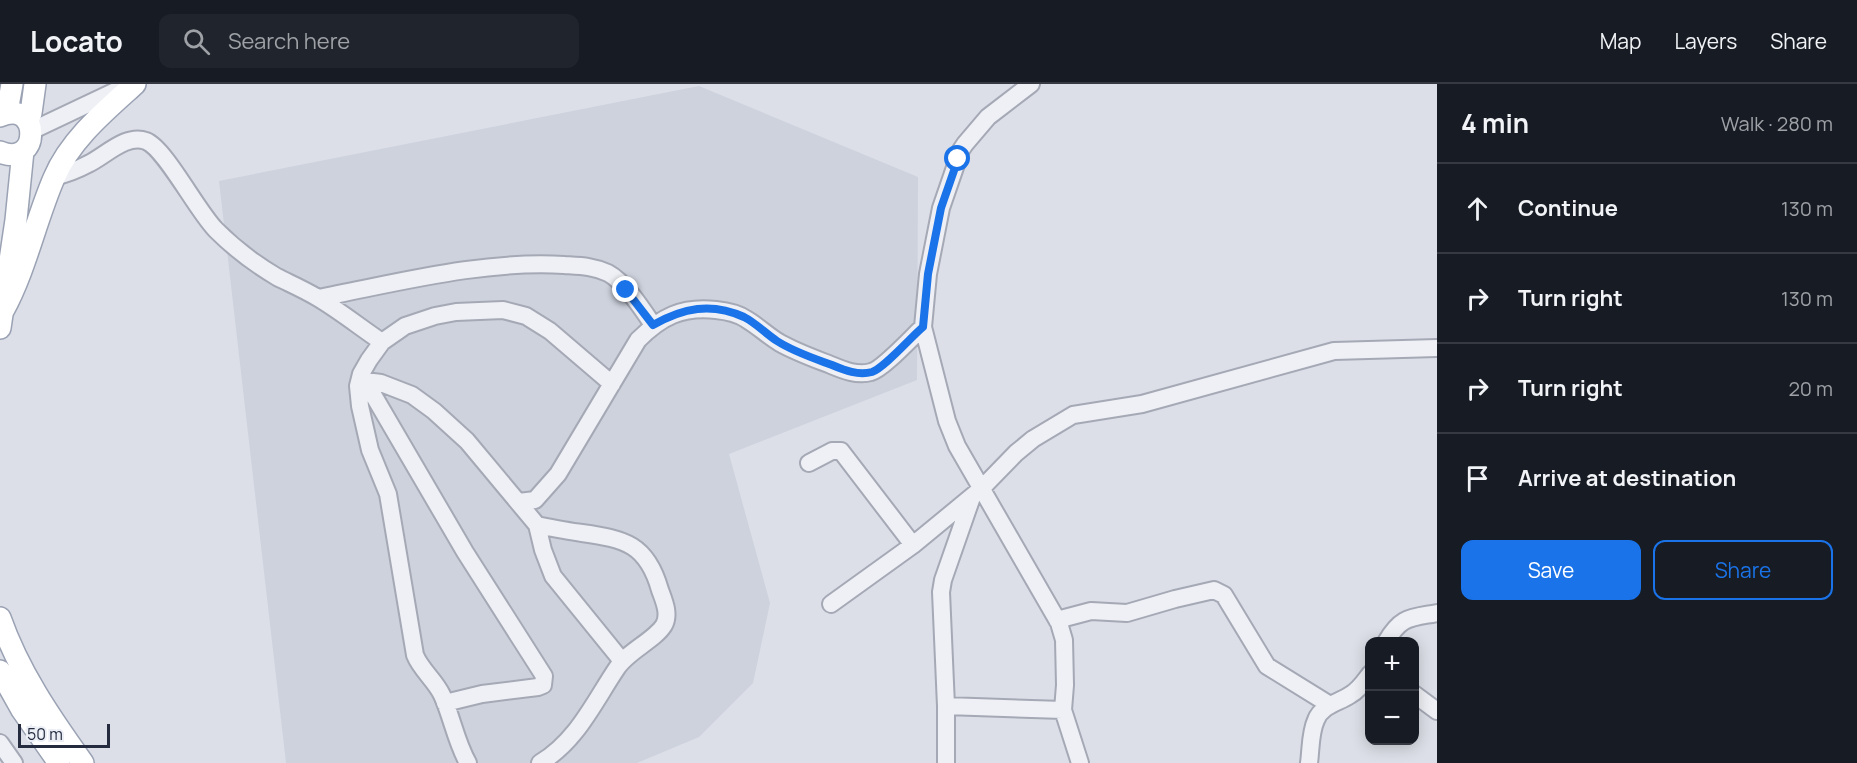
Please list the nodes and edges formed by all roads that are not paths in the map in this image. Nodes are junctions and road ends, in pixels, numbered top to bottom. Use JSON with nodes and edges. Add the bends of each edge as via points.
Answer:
{"nodes":[{"id":1,"x":12,"y":84,"type":"edge"},
{"id":2,"x":35,"y":84,"type":"edge"},
{"id":3,"x":1031,"y":84,"type":"edge"},
{"id":4,"x":124,"y":85,"type":"edge"},
{"id":5,"x":0,"y":116,"type":"edge"},
{"id":6,"x":29,"y":126,"type":"junction"},
{"id":7,"x":23,"y":151,"type":"junction"},
{"id":8,"x":0,"y":152,"type":"edge"},
{"id":9,"x":54,"y":177,"type":"junction"},
{"id":10,"x":318,"y":298,"type":"junction"},
{"id":11,"x":1,"y":320,"type":"edge"},
{"id":12,"x":653,"y":325,"type":"junction"},
{"id":13,"x":923,"y":327,"type":"junction"},
{"id":14,"x":382,"y":342,"type":"junction"},
{"id":15,"x":1437,"y":348,"type":"edge"},
{"id":16,"x":363,"y":378,"type":"junction"},
{"id":17,"x":612,"y":384,"type":"junction"},
{"id":18,"x":809,"y":464,"type":"dead end"},
{"id":19,"x":977,"y":492,"type":"junction"},
{"id":20,"x":519,"y":502,"type":"junction"},
{"id":21,"x":537,"y":525,"type":"junction"},
{"id":22,"x":913,"y":545,"type":"junction"},
{"id":23,"x":831,"y":604,"type":"dead end"},
{"id":24,"x":1437,"y":613,"type":"edge"},
{"id":25,"x":0,"y":618,"type":"edge"},
{"id":26,"x":1057,"y":620,"type":"junction"},
{"id":27,"x":1389,"y":637,"type":"edge"},
{"id":28,"x":622,"y":661,"type":"junction"},
{"id":29,"x":0,"y":671,"type":"edge"},
{"id":30,"x":1365,"y":680,"type":"edge"},
{"id":31,"x":1419,"y":698,"type":"edge"},
{"id":32,"x":445,"y":703,"type":"junction"},
{"id":33,"x":1330,"y":705,"type":"junction"},
{"id":34,"x":946,"y":706,"type":"junction"},
{"id":35,"x":1063,"y":710,"type":"junction"},
{"id":36,"x":1437,"y":711,"type":"edge"},
{"id":37,"x":0,"y":743,"type":"edge"},
{"id":38,"x":14,"y":763,"type":"edge"},
{"id":39,"x":59,"y":763,"type":"edge"},
{"id":40,"x":83,"y":763,"type":"edge"},
{"id":41,"x":468,"y":763,"type":"edge"},
{"id":42,"x":540,"y":763,"type":"edge"},
{"id":43,"x":946,"y":763,"type":"edge"},
{"id":44,"x":1080,"y":763,"type":"edge"},
{"id":45,"x":1309,"y":763,"type":"edge"}],
"edges":[{"from":1,"to":5,"type":"main road","via":[[8,106]]},
{"from":2,"to":6,"type":"main road"},
{"from":3,"to":13,"type":"street","via":[[983,122],[961,150],[941,208]]},
{"from":4,"to":6,"type":"street"},
{"from":4,"to":9,"type":"main road","via":[[63,160]]},
{"from":5,"to":6,"type":"main road","via":[[18,114]]},
{"from":6,"to":7,"type":"main road","via":[[30,142]]},
{"from":7,"to":8,"type":"main road","via":[[13,155]]},
{"from":7,"to":11,"type":"main road"},
{"from":9,"to":10,"type":"street","via":[[70,173],[124,143],[146,141],[174,171],[205,219],[235,248]]},
{"from":9,"to":11,"type":"main road"},
{"from":10,"to":12,"type":"street","via":[[459,272],[541,264],[588,266],[610,274]]},
{"from":10,"to":14,"type":"street"},
{"from":12,"to":13,"type":"street","via":[[688,309],[727,311],[745,318],[796,352],[861,373],[881,366]]},
{"from":12,"to":17,"type":"street","via":[[638,340]]},
{"from":13,"to":19,"type":"street","via":[[947,421]]},
{"from":14,"to":16,"type":"street"},
{"from":14,"to":17,"type":"street","via":[[405,326],[435,316],[503,310],[526,316],[550,331]]},
{"from":15,"to":19,"type":"street","via":[[1334,351],[1142,404],[1073,415],[1024,446]]},
{"from":16,"to":20,"type":"street","via":[[412,395],[434,411],[467,441]]},
{"from":16,"to":32,"type":"street","via":[[358,387],[360,406],[370,450],[388,494],[415,655]]},
{"from":16,"to":32,"type":"street","via":[[454,534],[544,676],[543,685],[538,687]]},
{"from":17,"to":20,"type":"street","via":[[551,483],[535,500]]},
{"from":18,"to":22,"type":"street","via":[[832,451],[841,452]]},
{"from":19,"to":22,"type":"street"},
{"from":19,"to":26,"type":"street"},
{"from":19,"to":34,"type":"street","via":[[941,592]]},
{"from":20,"to":21,"type":"street"},
{"from":21,"to":28,"type":"street","via":[[553,576]]},
{"from":21,"to":28,"type":"street","via":[[630,543],[657,577],[666,621],[663,628]]},
{"from":22,"to":23,"type":"street"},
{"from":24,"to":27,"type":"street","via":[[1402,621]]},
{"from":25,"to":40,"type":"main road","via":[[33,689]]},
{"from":26,"to":33,"type":"street","via":[[1090,611],[1127,614],[1219,591],[1267,666]]},
{"from":26,"to":35,"type":"street","via":[[1064,640]]},
{"from":28,"to":42,"type":"street","via":[[572,737]]},
{"from":29,"to":39,"type":"main road"},
{"from":30,"to":33,"type":"street","via":[[1355,691]]},
{"from":31,"to":36,"type":"street"},
{"from":32,"to":41,"type":"street"},
{"from":33,"to":45,"type":"street","via":[[1316,719]]},
{"from":34,"to":35,"type":"street"},
{"from":34,"to":43,"type":"street"},
{"from":35,"to":44,"type":"street"},
{"from":37,"to":38,"type":"street"}]}
